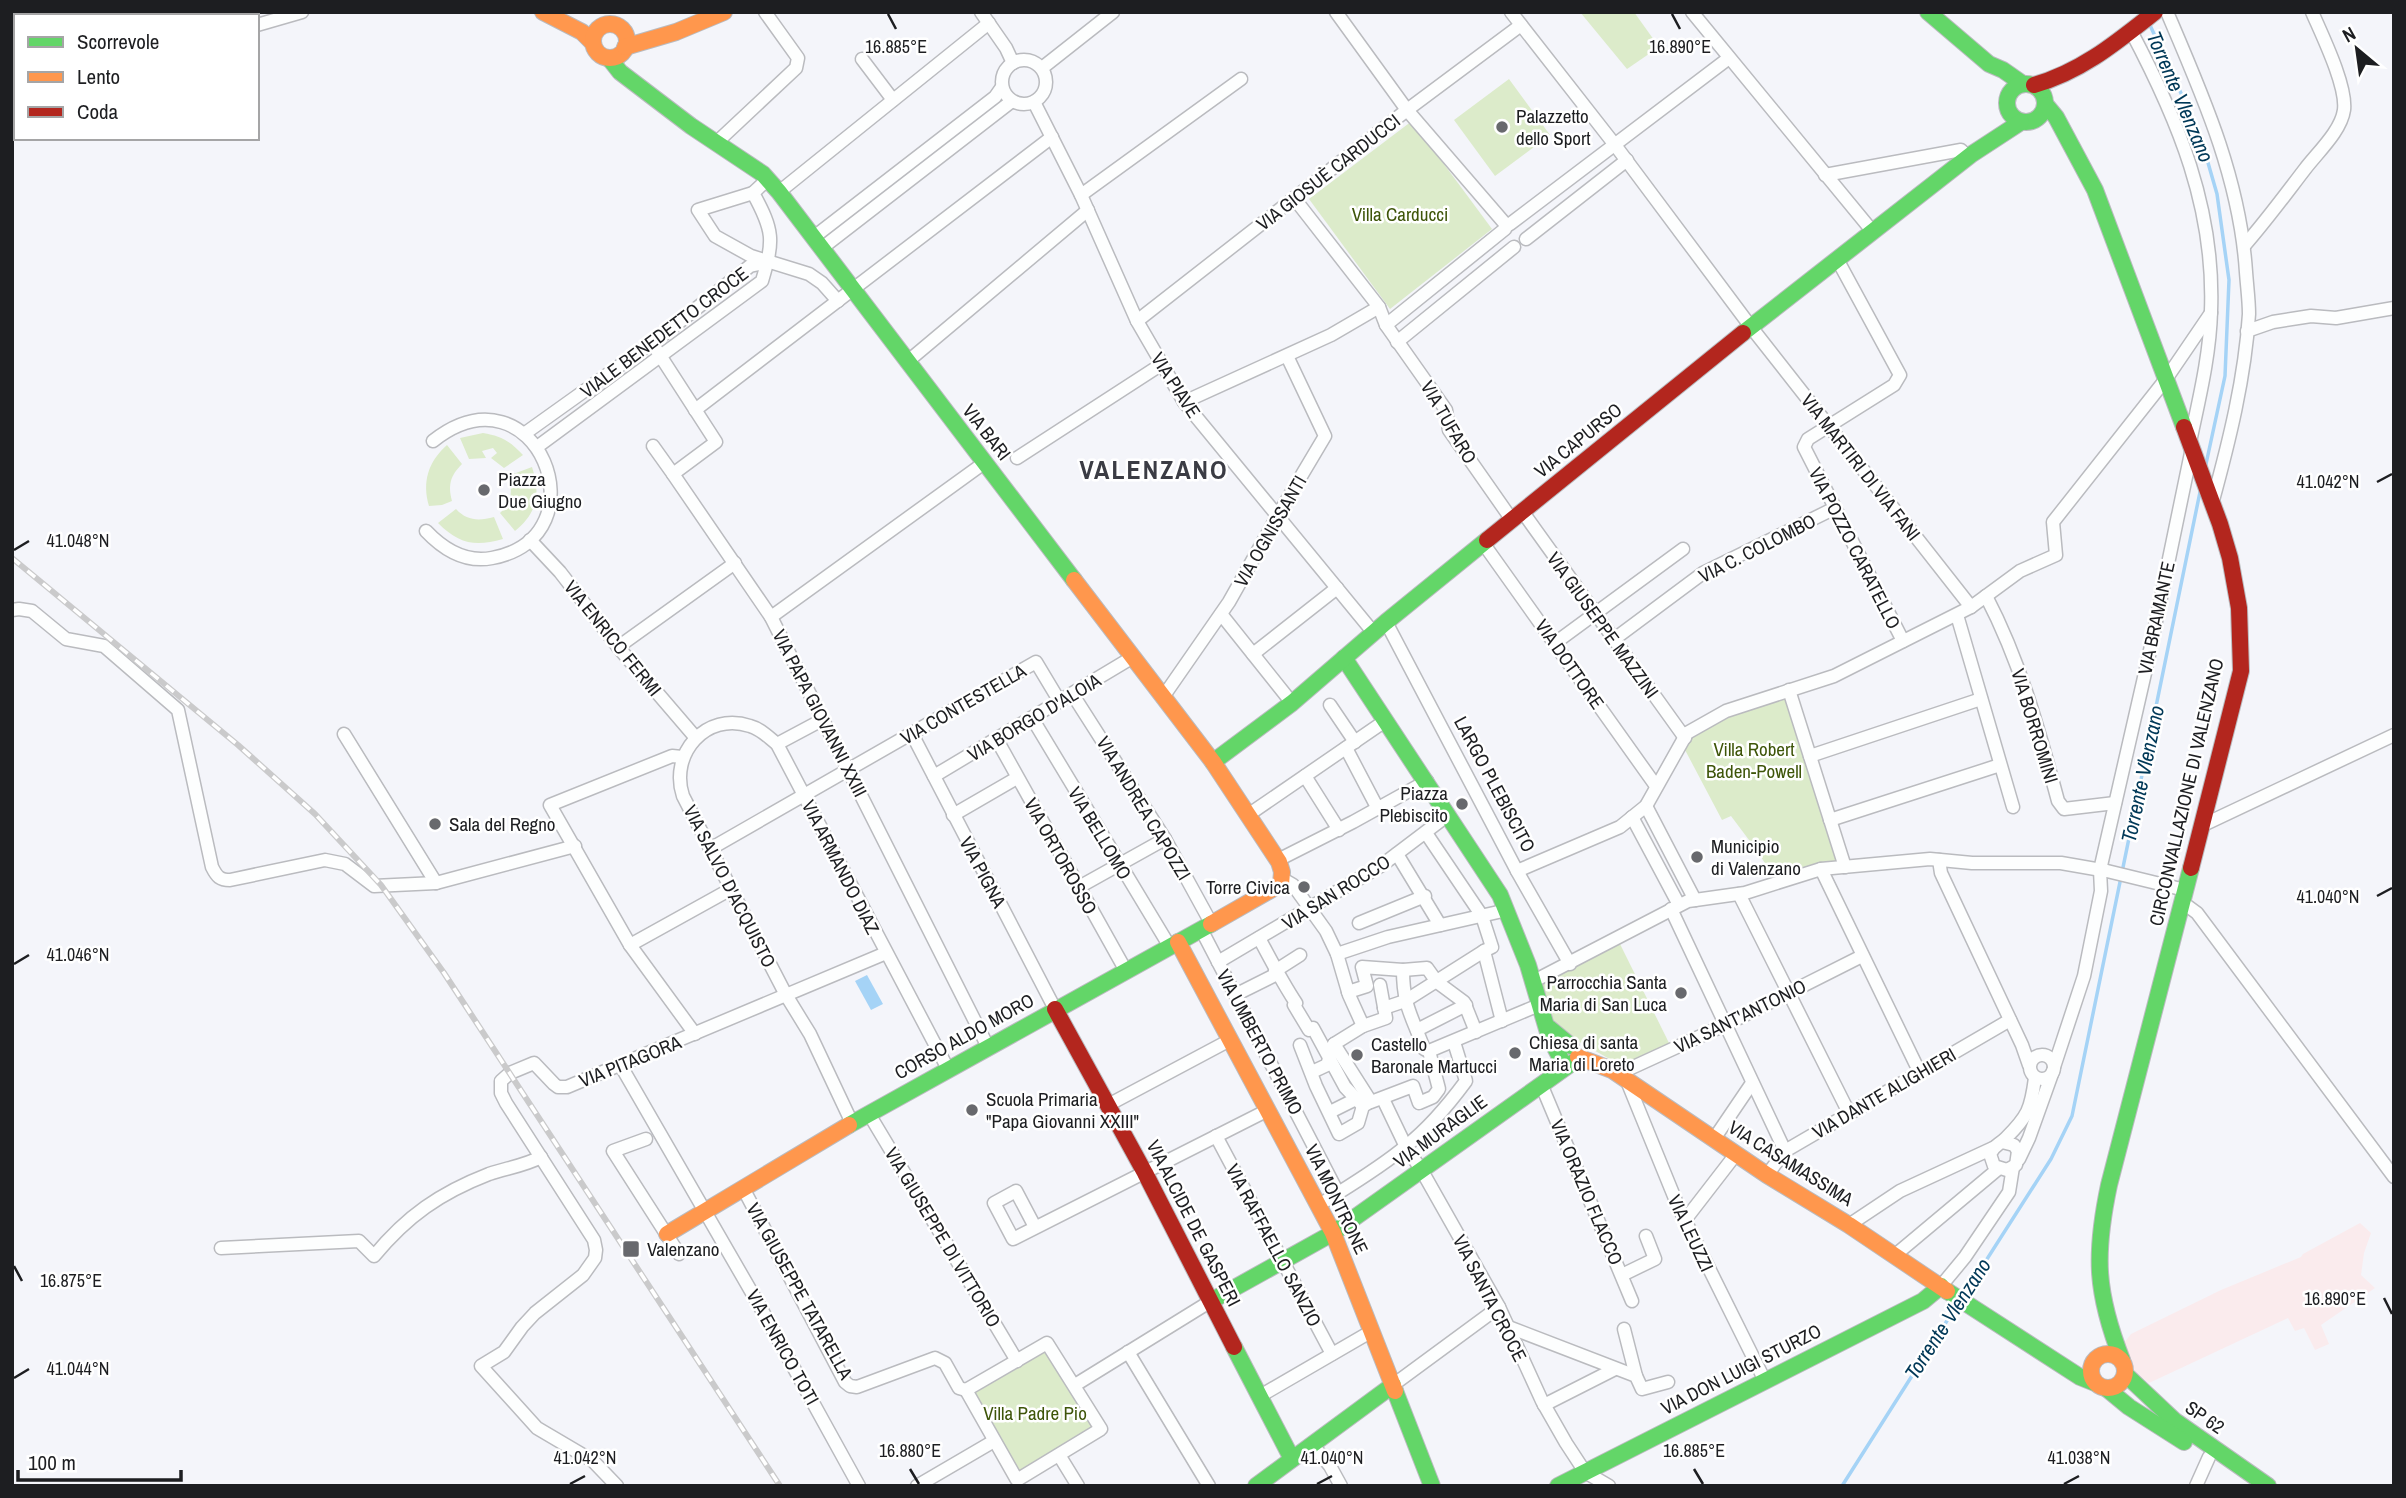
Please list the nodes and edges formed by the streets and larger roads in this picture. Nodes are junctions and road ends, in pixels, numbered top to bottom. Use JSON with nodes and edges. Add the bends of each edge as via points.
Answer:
{"nodes":[{"id":1,"x":302,"y":12,"type":"edge"},
{"id":2,"x":542,"y":12,"type":"edge"},
{"id":3,"x":561,"y":12,"type":"edge"},
{"id":4,"x":705,"y":12,"type":"edge"},
{"id":5,"x":724,"y":12,"type":"edge"},
{"id":6,"x":765,"y":12,"type":"edge"},
{"id":7,"x":1113,"y":12,"type":"edge"},
{"id":8,"x":1336,"y":12,"type":"edge"},
{"id":9,"x":1511,"y":12,"type":"edge"},
{"id":10,"x":1692,"y":12,"type":"edge"},
{"id":11,"x":1928,"y":12,"type":"edge"},
{"id":12,"x":2155,"y":12,"type":"edge"},
{"id":13,"x":2167,"y":12,"type":"edge"},
{"id":14,"x":2312,"y":12,"type":"edge"},
{"id":15,"x":985,"y":17,"type":"edge"},
{"id":16,"x":259,"y":24,"type":"edge"},
{"id":17,"x":1521,"y":25,"type":"junction"},
{"id":18,"x":618,"y":26,"type":"junction"},
{"id":19,"x":600,"y":27,"type":"junction"},
{"id":20,"x":2133,"y":30,"type":"junction"},
{"id":21,"x":593,"y":43,"type":"junction"},
{"id":22,"x":619,"y":52,"type":"junction"},
{"id":23,"x":1729,"y":58,"type":"junction"},
{"id":24,"x":862,"y":59,"type":"dead end"},
{"id":25,"x":2090,"y":61,"type":"junction"},
{"id":26,"x":1013,"y":63,"type":"junction"},
{"id":27,"x":1989,"y":64,"type":"junction"},
{"id":28,"x":1042,"y":68,"type":"junction"},
{"id":29,"x":1241,"y":79,"type":"dead end"},
{"id":30,"x":2029,"y":84,"type":"junction"},
{"id":31,"x":1002,"y":87,"type":"junction"},
{"id":32,"x":893,"y":100,"type":"junction"},
{"id":33,"x":1012,"y":101,"type":"junction"},
{"id":34,"x":1034,"y":102,"type":"junction"},
{"id":35,"x":2046,"y":102,"type":"junction"},
{"id":36,"x":1407,"y":110,"type":"junction"},
{"id":37,"x":2018,"y":113,"type":"junction"},
{"id":38,"x":1052,"y":137,"type":"junction"},
{"id":39,"x":2066,"y":137,"type":"junction"},
{"id":40,"x":716,"y":143,"type":"junction"},
{"id":41,"x":1615,"y":145,"type":"junction"},
{"id":42,"x":1970,"y":155,"type":"junction"},
{"id":43,"x":1626,"y":160,"type":"junction"},
{"id":44,"x":1591,"y":164,"type":"junction"},
{"id":45,"x":1825,"y":175,"type":"junction"},
{"id":46,"x":1603,"y":179,"type":"junction"},
{"id":47,"x":773,"y":186,"type":"junction"},
{"id":48,"x":752,"y":193,"type":"junction"},
{"id":49,"x":1081,"y":195,"type":"junction"},
{"id":50,"x":1294,"y":198,"type":"junction"},
{"id":51,"x":1088,"y":210,"type":"junction"},
{"id":52,"x":1508,"y":226,"type":"junction"},
{"id":53,"x":1873,"y":232,"type":"junction"},
{"id":54,"x":1526,"y":239,"type":"junction"},
{"id":55,"x":818,"y":242,"type":"junction"},
{"id":56,"x":2244,"y":246,"type":"junction"},
{"id":57,"x":1514,"y":247,"type":"junction"},
{"id":58,"x":1837,"y":259,"type":"junction"},
{"id":59,"x":768,"y":262,"type":"junction"},
{"id":60,"x":852,"y":290,"type":"junction"},
{"id":61,"x":838,"y":301,"type":"junction"},
{"id":62,"x":1412,"y":304,"type":"junction"},
{"id":63,"x":1380,"y":307,"type":"junction"},
{"id":64,"x":2394,"y":308,"type":"edge"},
{"id":65,"x":2211,"y":313,"type":"junction"},
{"id":66,"x":1425,"y":320,"type":"junction"},
{"id":67,"x":1138,"y":321,"type":"junction"},
{"id":68,"x":1386,"y":326,"type":"junction"},
{"id":69,"x":1751,"y":327,"type":"junction"},
{"id":70,"x":2247,"y":331,"type":"junction"},
{"id":71,"x":1397,"y":342,"type":"junction"},
{"id":72,"x":652,"y":343,"type":"junction"},
{"id":73,"x":661,"y":356,"type":"junction"},
{"id":74,"x":1287,"y":356,"type":"junction"},
{"id":75,"x":907,"y":362,"type":"junction"},
{"id":76,"x":1162,"y":364,"type":"junction"},
{"id":77,"x":2166,"y":379,"type":"junction"},
{"id":78,"x":1184,"y":402,"type":"junction"},
{"id":79,"x":695,"y":410,"type":"junction"},
{"id":80,"x":1828,"y":426,"type":"junction"},
{"id":81,"x":524,"y":434,"type":"junction"},
{"id":82,"x":433,"y":441,"type":"dead end"},
{"id":83,"x":653,"y":446,"type":"dead end"},
{"id":84,"x":537,"y":447,"type":"junction"},
{"id":85,"x":2192,"y":448,"type":"junction"},
{"id":86,"x":1017,"y":458,"type":"dead end"},
{"id":87,"x":984,"y":463,"type":"junction"},
{"id":88,"x":673,"y":474,"type":"junction"},
{"id":89,"x":2211,"y":501,"type":"junction"},
{"id":90,"x":1835,"y":508,"type":"junction"},
{"id":91,"x":1278,"y":515,"type":"junction"},
{"id":92,"x":1517,"y":515,"type":"junction"},
{"id":93,"x":426,"y":531,"type":"dead end"},
{"id":94,"x":530,"y":540,"type":"junction"},
{"id":95,"x":1483,"y":543,"type":"junction"},
{"id":96,"x":1684,"y":548,"type":"dead end"},
{"id":97,"x":735,"y":563,"type":"junction"},
{"id":98,"x":1337,"y":587,"type":"junction"},
{"id":99,"x":1986,"y":596,"type":"junction"},
{"id":100,"x":1970,"y":607,"type":"junction"},
{"id":101,"x":12,"y":610,"type":"edge"},
{"id":102,"x":1221,"y":614,"type":"junction"},
{"id":103,"x":1595,"y":614,"type":"junction"},
{"id":104,"x":1956,"y":615,"type":"junction"},
{"id":105,"x":771,"y":617,"type":"junction"},
{"id":106,"x":1379,"y":627,"type":"junction"},
{"id":107,"x":1613,"y":640,"type":"junction"},
{"id":108,"x":1903,"y":641,"type":"junction"},
{"id":109,"x":1555,"y":643,"type":"junction"},
{"id":110,"x":618,"y":647,"type":"junction"},
{"id":111,"x":1253,"y":654,"type":"junction"},
{"id":112,"x":1133,"y":657,"type":"junction"},
{"id":113,"x":1344,"y":658,"type":"junction"},
{"id":114,"x":1789,"y":690,"type":"junction"},
{"id":115,"x":1073,"y":695,"type":"junction"},
{"id":116,"x":1163,"y":697,"type":"junction"},
{"id":117,"x":1981,"y":699,"type":"junction"},
{"id":118,"x":1060,"y":702,"type":"junction"},
{"id":119,"x":1292,"y":703,"type":"junction"},
{"id":120,"x":1330,"y":705,"type":"dead end"},
{"id":121,"x":1032,"y":718,"type":"junction"},
{"id":122,"x":822,"y":720,"type":"junction"},
{"id":123,"x":1385,"y":722,"type":"junction"},
{"id":124,"x":344,"y":733,"type":"dead end"},
{"id":125,"x":912,"y":734,"type":"junction"},
{"id":126,"x":2394,"y":735,"type":"edge"},
{"id":127,"x":696,"y":738,"type":"junction"},
{"id":128,"x":1685,"y":738,"type":"junction"},
{"id":129,"x":997,"y":740,"type":"junction"},
{"id":130,"x":777,"y":744,"type":"junction"},
{"id":131,"x":1351,"y":745,"type":"junction"},
{"id":132,"x":1810,"y":756,"type":"junction"},
{"id":133,"x":682,"y":757,"type":"junction"},
{"id":134,"x":1213,"y":762,"type":"junction"},
{"id":135,"x":2000,"y":765,"type":"junction"},
{"id":136,"x":848,"y":770,"type":"junction"},
{"id":137,"x":934,"y":776,"type":"junction"},
{"id":138,"x":1305,"y":776,"type":"junction"},
{"id":139,"x":1017,"y":778,"type":"junction"},
{"id":140,"x":1427,"y":781,"type":"junction"},
{"id":141,"x":1656,"y":786,"type":"junction"},
{"id":142,"x":804,"y":795,"type":"junction"},
{"id":143,"x":2115,"y":803,"type":"junction"},
{"id":144,"x":1646,"y":806,"type":"junction"},
{"id":145,"x":2013,"y":807,"type":"dead end"},
{"id":146,"x":1378,"y":808,"type":"junction"},
{"id":147,"x":953,"y":815,"type":"junction"},
{"id":148,"x":1248,"y":815,"type":"junction"},
{"id":149,"x":1448,"y":815,"type":"junction"},
{"id":150,"x":1632,"y":817,"type":"junction"},
{"id":151,"x":1830,"y":820,"type":"junction"},
{"id":152,"x":2201,"y":826,"type":"junction"},
{"id":153,"x":1339,"y":830,"type":"junction"},
{"id":154,"x":1426,"y":833,"type":"junction"},
{"id":155,"x":1165,"y":839,"type":"junction"},
{"id":156,"x":575,"y":846,"type":"junction"},
{"id":157,"x":710,"y":849,"type":"junction"},
{"id":158,"x":1397,"y":854,"type":"junction"},
{"id":159,"x":1278,"y":860,"type":"junction"},
{"id":160,"x":1939,"y":860,"type":"junction"},
{"id":161,"x":1118,"y":865,"type":"junction"},
{"id":162,"x":1845,"y":866,"type":"junction"},
{"id":163,"x":1821,"y":869,"type":"junction"},
{"id":164,"x":2103,"y":870,"type":"junction"},
{"id":165,"x":1517,"y":871,"type":"junction"},
{"id":166,"x":1282,"y":878,"type":"junction"},
{"id":167,"x":436,"y":883,"type":"junction"},
{"id":168,"x":1079,"y":887,"type":"junction"},
{"id":169,"x":731,"y":889,"type":"junction"},
{"id":170,"x":1739,"y":894,"type":"junction"},
{"id":171,"x":1425,"y":896,"type":"junction"},
{"id":172,"x":2183,"y":896,"type":"junction"},
{"id":173,"x":1695,"y":900,"type":"junction"},
{"id":174,"x":1675,"y":907,"type":"junction"},
{"id":175,"x":1309,"y":910,"type":"junction"},
{"id":176,"x":1507,"y":910,"type":"junction"},
{"id":177,"x":1380,"y":915,"type":"junction"},
{"id":178,"x":1482,"y":916,"type":"junction"},
{"id":179,"x":1359,"y":923,"type":"dead end"},
{"id":180,"x":1440,"y":925,"type":"junction"},
{"id":181,"x":1206,"y":926,"type":"junction"},
{"id":182,"x":1388,"y":937,"type":"junction"},
{"id":183,"x":1259,"y":938,"type":"junction"},
{"id":184,"x":630,"y":944,"type":"junction"},
{"id":185,"x":1174,"y":945,"type":"junction"},
{"id":186,"x":1484,"y":951,"type":"junction"},
{"id":187,"x":886,"y":953,"type":"junction"},
{"id":188,"x":1337,"y":954,"type":"junction"},
{"id":189,"x":1300,"y":955,"type":"dead end"},
{"id":190,"x":1862,"y":956,"type":"junction"},
{"id":191,"x":1218,"y":962,"type":"junction"},
{"id":192,"x":1570,"y":964,"type":"junction"},
{"id":193,"x":1403,"y":970,"type":"junction"},
{"id":194,"x":1126,"y":971,"type":"junction"},
{"id":195,"x":1276,"y":972,"type":"junction"},
{"id":196,"x":1437,"y":982,"type":"junction"},
{"id":197,"x":1532,"y":982,"type":"junction"},
{"id":198,"x":1380,"y":985,"type":"dead end"},
{"id":199,"x":1348,"y":992,"type":"junction"},
{"id":200,"x":1788,"y":992,"type":"junction"},
{"id":201,"x":786,"y":995,"type":"junction"},
{"id":202,"x":1235,"y":995,"type":"junction"},
{"id":203,"x":1405,"y":1001,"type":"junction"},
{"id":204,"x":1466,"y":1005,"type":"junction"},
{"id":205,"x":1539,"y":1005,"type":"junction"},
{"id":206,"x":1384,"y":1008,"type":"junction"},
{"id":207,"x":1055,"y":1009,"type":"junction"},
{"id":208,"x":2010,"y":1020,"type":"junction"},
{"id":209,"x":1502,"y":1021,"type":"junction"},
{"id":210,"x":1727,"y":1024,"type":"junction"},
{"id":211,"x":1363,"y":1026,"type":"junction"},
{"id":212,"x":1417,"y":1030,"type":"junction"},
{"id":213,"x":1476,"y":1032,"type":"junction"},
{"id":214,"x":695,"y":1034,"type":"junction"},
{"id":215,"x":1230,"y":1040,"type":"junction"},
{"id":216,"x":1454,"y":1042,"type":"junction"},
{"id":217,"x":1334,"y":1044,"type":"junction"},
{"id":218,"x":1300,"y":1045,"type":"dead end"},
{"id":219,"x":988,"y":1047,"type":"junction"},
{"id":220,"x":1429,"y":1051,"type":"junction"},
{"id":221,"x":1570,"y":1056,"type":"junction"},
{"id":222,"x":1329,"y":1057,"type":"junction"},
{"id":223,"x":621,"y":1066,"type":"junction"},
{"id":224,"x":2029,"y":1066,"type":"junction"},
{"id":225,"x":948,"y":1069,"type":"junction"},
{"id":226,"x":2054,"y":1069,"type":"junction"},
{"id":227,"x":1919,"y":1071,"type":"junction"},
{"id":228,"x":1312,"y":1072,"type":"junction"},
{"id":229,"x":1622,"y":1077,"type":"junction"},
{"id":230,"x":2035,"y":1078,"type":"junction"},
{"id":231,"x":1752,"y":1083,"type":"junction"},
{"id":232,"x":1541,"y":1084,"type":"junction"},
{"id":233,"x":1368,"y":1101,"type":"junction"},
{"id":234,"x":1108,"y":1105,"type":"junction"},
{"id":235,"x":1268,"y":1110,"type":"junction"},
{"id":236,"x":1329,"y":1112,"type":"junction"},
{"id":237,"x":1849,"y":1113,"type":"junction"},
{"id":238,"x":869,"y":1114,"type":"junction"},
{"id":239,"x":852,"y":1123,"type":"junction"},
{"id":240,"x":1216,"y":1136,"type":"junction"},
{"id":241,"x":646,"y":1139,"type":"dead end"},
{"id":242,"x":1714,"y":1139,"type":"junction"},
{"id":243,"x":1998,"y":1145,"type":"junction"},
{"id":244,"x":1406,"y":1147,"type":"junction"},
{"id":245,"x":1785,"y":1151,"type":"junction"},
{"id":246,"x":1736,"y":1154,"type":"junction"},
{"id":247,"x":541,"y":1157,"type":"junction"},
{"id":248,"x":2016,"y":1164,"type":"junction"},
{"id":249,"x":1998,"y":1169,"type":"junction"},
{"id":250,"x":1422,"y":1171,"type":"junction"},
{"id":251,"x":1145,"y":1173,"type":"junction"},
{"id":252,"x":1767,"y":1175,"type":"junction"},
{"id":253,"x":2394,"y":1177,"type":"edge"},
{"id":254,"x":743,"y":1188,"type":"junction"},
{"id":255,"x":1338,"y":1193,"type":"junction"},
{"id":256,"x":1319,"y":1205,"type":"junction"},
{"id":257,"x":704,"y":1210,"type":"junction"},
{"id":258,"x":1685,"y":1220,"type":"junction"},
{"id":259,"x":1849,"y":1225,"type":"junction"},
{"id":260,"x":1035,"y":1227,"type":"dead end"},
{"id":261,"x":1333,"y":1233,"type":"junction"},
{"id":262,"x":667,"y":1234,"type":"junction"},
{"id":263,"x":1646,"y":1236,"type":"dead end"},
{"id":264,"x":221,"y":1248,"type":"dead end"},
{"id":265,"x":679,"y":1254,"type":"dead end"},
{"id":266,"x":1894,"y":1256,"type":"junction"},
{"id":267,"x":1283,"y":1261,"type":"junction"},
{"id":268,"x":1622,"y":1275,"type":"junction"},
{"id":269,"x":1945,"y":1289,"type":"junction"},
{"id":270,"x":1211,"y":1301,"type":"junction"},
{"id":271,"x":1632,"y":1301,"type":"dead end"},
{"id":272,"x":1499,"y":1307,"type":"junction"},
{"id":273,"x":2103,"y":1311,"type":"junction"},
{"id":274,"x":1506,"y":1326,"type":"junction"},
{"id":275,"x":1624,"y":1329,"type":"dead end"},
{"id":276,"x":1372,"y":1331,"type":"junction"},
{"id":277,"x":1128,"y":1352,"type":"junction"},
{"id":278,"x":1332,"y":1354,"type":"junction"},
{"id":279,"x":2095,"y":1360,"type":"junction"},
{"id":280,"x":1017,"y":1361,"type":"junction"},
{"id":281,"x":2059,"y":1362,"type":"junction"},
{"id":282,"x":2124,"y":1367,"type":"junction"},
{"id":283,"x":1615,"y":1369,"type":"junction"},
{"id":284,"x":1636,"y":1376,"type":"junction"},
{"id":285,"x":1765,"y":1381,"type":"junction"},
{"id":286,"x":1668,"y":1382,"type":"dead end"},
{"id":287,"x":1074,"y":1385,"type":"junction"},
{"id":288,"x":1393,"y":1385,"type":"junction"},
{"id":289,"x":2101,"y":1386,"type":"junction"},
{"id":290,"x":966,"y":1390,"type":"junction"},
{"id":291,"x":1260,"y":1396,"type":"junction"},
{"id":292,"x":1544,"y":1405,"type":"junction"},
{"id":293,"x":995,"y":1441,"type":"junction"},
{"id":294,"x":1312,"y":1444,"type":"junction"},
{"id":295,"x":1059,"y":1455,"type":"junction"},
{"id":296,"x":2209,"y":1457,"type":"junction"},
{"id":297,"x":1292,"y":1459,"type":"junction"},
{"id":298,"x":1585,"y":1472,"type":"junction"},
{"id":299,"x":613,"y":1484,"type":"edge"},
{"id":300,"x":1261,"y":1484,"type":"edge"},
{"id":301,"x":859,"y":1486,"type":"edge"},
{"id":302,"x":917,"y":1486,"type":"edge"},
{"id":303,"x":1078,"y":1486,"type":"edge"},
{"id":304,"x":1209,"y":1486,"type":"edge"},
{"id":305,"x":1341,"y":1486,"type":"edge"},
{"id":306,"x":1433,"y":1486,"type":"edge"},
{"id":307,"x":1558,"y":1486,"type":"edge"},
{"id":308,"x":1609,"y":1486,"type":"edge"},
{"id":309,"x":2196,"y":1486,"type":"edge"},
{"id":310,"x":2252,"y":1486,"type":"edge"},
{"id":311,"x":2268,"y":1486,"type":"edge"}],
"edges":[{"from":1,"to":16,"type":"street"},
{"from":2,"to":21,"type":"street","via":[[582,32]]},
{"from":3,"to":19,"type":"street"},
{"from":4,"to":18,"type":"street","via":[[657,31],[632,32]]},
{"from":5,"to":22,"type":"street"},
{"from":6,"to":40,"type":"street","via":[[798,58],[796,68]]},
{"from":7,"to":28,"type":"street"},
{"from":8,"to":36,"type":"street"},
{"from":9,"to":17,"type":"street","name":"VIA MARTIRI DI VIA FANI"},
{"from":10,"to":23,"type":"street"},
{"from":11,"to":27,"type":"street"},
{"from":12,"to":20,"type":"street"},
{"from":13,"to":56,"type":"street","via":[[2216,129],[2237,199]]},
{"from":14,"to":56,"type":"street","via":[[2342,91],[2344,112]]},
{"from":15,"to":26,"type":"street"},
{"from":15,"to":32,"type":"street"},
{"from":17,"to":36,"type":"street","name":"VIA GIOSUÈ CARDUCCI"},
{"from":17,"to":41,"type":"street","name":"VIA MARTIRI DI VIA FANI"},
{"from":18,"to":19,"type":"street"},
{"from":18,"to":22,"type":"street","via":[[626,35]]},
{"from":19,"to":21,"type":"street"},
{"from":20,"to":25,"type":"street"},
{"from":20,"to":65,"type":"street","name":"VIA BRAMANTE","via":[[2191,162],[2204,216]]},
{"from":21,"to":22,"type":"street","via":[[598,53]]},
{"from":22,"to":40,"type":"street","name":"VIA BARI","via":[[620,72]]},
{"from":23,"to":41,"type":"street"},
{"from":23,"to":45,"type":"street"},
{"from":24,"to":32,"type":"street"},
{"from":25,"to":30,"type":"street","via":[[2057,80]]},
{"from":25,"to":35,"type":"street"},
{"from":26,"to":28,"type":"street","via":[[1025,59]]},
{"from":26,"to":31,"type":"street","via":[[1003,73]]},
{"from":27,"to":30,"type":"street"},
{"from":27,"to":37,"type":"street"},
{"from":28,"to":34,"type":"street","via":[[1046,87]]},
{"from":29,"to":49,"type":"street"},
{"from":30,"to":35,"type":"street","name":"CIRCONVALLAZIONE DI VALENZANO","via":[[2043,93]]},
{"from":30,"to":37,"type":"street","via":[[2013,89]]},
{"from":31,"to":33,"type":"street"},
{"from":31,"to":55,"type":"street"},
{"from":32,"to":47,"type":"street"},
{"from":33,"to":34,"type":"street"},
{"from":33,"to":55,"type":"street"},
{"from":34,"to":38,"type":"street","name":"VIA PIAVE"},
{"from":35,"to":37,"type":"street","via":[[2044,111]]},
{"from":35,"to":39,"type":"street","name":"CIRCONVALLAZIONE DI VALENZANO"},
{"from":36,"to":50,"type":"street","name":"VIA GIOSUÈ CARDUCCI"},
{"from":36,"to":52,"type":"street"},
{"from":37,"to":39,"type":"street"},
{"from":37,"to":42,"type":"street","name":"VIA CAPURSO"},
{"from":38,"to":49,"type":"street","name":"VIA PIAVE"},
{"from":38,"to":60,"type":"street"},
{"from":39,"to":77,"type":"street","name":"CIRCONVALLAZIONE DI VALENZANO","via":[[2095,190]]},
{"from":40,"to":47,"type":"street","name":"VIA BARI","via":[[763,174]]},
{"from":41,"to":43,"type":"street","name":"VIA MARTIRI DI VIA FANI"},
{"from":41,"to":44,"type":"street"},
{"from":42,"to":45,"type":"street","via":[[1961,150]]},
{"from":42,"to":53,"type":"street","name":"VIA CAPURSO"},
{"from":43,"to":46,"type":"street"},
{"from":43,"to":69,"type":"street","name":"VIA MARTIRI DI VIA FANI"},
{"from":44,"to":46,"type":"street"},
{"from":44,"to":52,"type":"street"},
{"from":45,"to":53,"type":"street"},
{"from":46,"to":54,"type":"street"},
{"from":47,"to":48,"type":"street"},
{"from":47,"to":55,"type":"street","name":"VIA BARI"},
{"from":48,"to":59,"type":"street","via":[[767,219]]},
{"from":48,"to":59,"type":"street","via":[[698,210],[715,236]]},
{"from":49,"to":51,"type":"street","name":"VIA PIAVE"},
{"from":50,"to":63,"type":"street"},
{"from":50,"to":67,"type":"street","name":"VIA GIOSUÈ CARDUCCI"},
{"from":51,"to":67,"type":"street","name":"VIA PIAVE"},
{"from":51,"to":75,"type":"street"},
{"from":52,"to":54,"type":"street","via":[[1521,226]]},
{"from":52,"to":57,"type":"street","via":[[1504,241]]},
{"from":52,"to":62,"type":"street"},
{"from":53,"to":58,"type":"street","name":"VIA CAPURSO"},
{"from":54,"to":57,"type":"street"},
{"from":55,"to":60,"type":"street","name":"VIA BARI"},
{"from":56,"to":70,"type":"street"},
{"from":57,"to":66,"type":"street"},
{"from":58,"to":69,"type":"street","name":"VIA CAPURSO"},
{"from":58,"to":80,"type":"street","via":[[1900,376],[1894,385]]},
{"from":59,"to":61,"type":"street","via":[[809,274]]},
{"from":59,"to":72,"type":"street","name":"VIALE BENEDETTO CROCE","via":[[750,266]]},
{"from":59,"to":73,"type":"street","name":"VIALE BENEDETTO CROCE","via":[[762,281]]},
{"from":60,"to":61,"type":"street"},
{"from":60,"to":75,"type":"street","name":"VIA BARI"},
{"from":61,"to":79,"type":"street"},
{"from":62,"to":66,"type":"street"},
{"from":62,"to":68,"type":"street"},
{"from":63,"to":68,"type":"street","name":"VIA TUFARO"},
{"from":63,"to":74,"type":"street"},
{"from":64,"to":70,"type":"street","via":[[2336,318],[2311,316]]},
{"from":65,"to":77,"type":"street"},
{"from":65,"to":85,"type":"street","name":"VIA BRAMANTE"},
{"from":66,"to":71,"type":"street"},
{"from":67,"to":76,"type":"street","name":"VIA PIAVE"},
{"from":68,"to":71,"type":"street","name":"VIA TUFARO"},
{"from":69,"to":80,"type":"street","name":"VIA MARTIRI DI VIA FANI"},
{"from":69,"to":92,"type":"street","name":"VIA CAPURSO"},
{"from":70,"to":89,"type":"street","via":[[2225,457]]},
{"from":71,"to":92,"type":"street","name":"VIA TUFARO","via":[[1446,410],[1449,430]]},
{"from":72,"to":73,"type":"street"},
{"from":72,"to":81,"type":"street","name":"VIALE BENEDETTO CROCE"},
{"from":73,"to":79,"type":"street"},
{"from":73,"to":84,"type":"street","name":"VIALE BENEDETTO CROCE"},
{"from":74,"to":78,"type":"street"},
{"from":74,"to":91,"type":"street","name":"VIA OGNISSANTI","via":[[1325,436]]},
{"from":75,"to":87,"type":"street","name":"VIA BARI"},
{"from":76,"to":78,"type":"street","name":"VIA PIAVE"},
{"from":76,"to":86,"type":"street"},
{"from":77,"to":85,"type":"street","name":"CIRCONVALLAZIONE DI VALENZANO"},
{"from":77,"to":99,"type":"street","via":[[2053,522],[2056,555],[2020,571]]},
{"from":78,"to":91,"type":"street","name":"VIA PIAVE"},
{"from":79,"to":88,"type":"street","via":[[716,442]]},
{"from":80,"to":90,"type":"street","name":"VIA POZZO CARATELLO","via":[[1804,447]]},
{"from":80,"to":100,"type":"street","name":"VIA MARTIRI DI VIA FANI"},
{"from":81,"to":82,"type":"street","via":[[509,425],[482,420],[465,422]]},
{"from":81,"to":84,"type":"street"},
{"from":83,"to":88,"type":"street","name":"VIA PAPA GIOVANNI XXIII"},
{"from":84,"to":94,"type":"street","via":[[547,465],[552,492],[545,518]]},
{"from":85,"to":89,"type":"street","name":"CIRCONVALLAZIONE DI VALENZANO"},
{"from":85,"to":143,"type":"street","name":"VIA BRAMANTE"},
{"from":87,"to":105,"type":"street"},
{"from":87,"to":112,"type":"street","name":"VIA BARI"},
{"from":88,"to":97,"type":"street","name":"VIA PAPA GIOVANNI XXIII"},
{"from":89,"to":152,"type":"street","name":"CIRCONVALLAZIONE DI VALENZANO","via":[[2230,558],[2239,608],[2241,671]]},
{"from":90,"to":107,"type":"street","name":"VIA C. COLOMBO","via":[[1703,573]]},
{"from":90,"to":108,"type":"street","name":"VIA POZZO CARATELLO"},
{"from":91,"to":98,"type":"street","name":"VIA PIAVE"},
{"from":91,"to":102,"type":"street","name":"VIA OGNISSANTI"},
{"from":92,"to":95,"type":"street","name":"VIA CAPURSO"},
{"from":92,"to":103,"type":"street","name":"VIA GIUSEPPE MAZZINI"},
{"from":93,"to":94,"type":"street","via":[[447,550],[477,559],[502,556]]},
{"from":94,"to":110,"type":"street","name":"VIA ENRICO FERMI"},
{"from":95,"to":106,"type":"street","name":"VIA CAPURSO"},
{"from":95,"to":109,"type":"street","name":"VIA DOTTORE"},
{"from":96,"to":103,"type":"street"},
{"from":97,"to":105,"type":"street","name":"VIA PAPA GIOVANNI XXIII"},
{"from":97,"to":110,"type":"street"},
{"from":98,"to":106,"type":"street","name":"VIA PIAVE"},
{"from":98,"to":111,"type":"street"},
{"from":99,"to":100,"type":"street"},
{"from":99,"to":143,"type":"street","name":"VIA BORROMINI","via":[[2033,706],[2058,801],[2064,809]]},
{"from":100,"to":104,"type":"street"},
{"from":101,"to":167,"type":"street","via":[[32,611],[66,639],[104,646],[178,710],[212,867],[221,880],[325,860],[345,864],[374,886]]},
{"from":102,"to":111,"type":"street"},
{"from":102,"to":116,"type":"street","name":"VIA OGNISSANTI"},
{"from":103,"to":107,"type":"street","name":"VIA GIUSEPPE MAZZINI"},
{"from":103,"to":109,"type":"street"},
{"from":104,"to":108,"type":"street"},
{"from":104,"to":117,"type":"street"},
{"from":105,"to":122,"type":"street","name":"VIA PAPA GIOVANNI XXIII"},
{"from":106,"to":113,"type":"street","name":"VIA CAPURSO"},
{"from":106,"to":165,"type":"street","name":"LARGO PLEBISCITO"},
{"from":107,"to":128,"type":"street","name":"VIA GIUSEPPE MAZZINI"},
{"from":108,"to":114,"type":"street","via":[[1834,676]]},
{"from":109,"to":141,"type":"street","name":"VIA DOTTORE"},
{"from":110,"to":127,"type":"street","name":"VIA ENRICO FERMI"},
{"from":111,"to":119,"type":"street"},
{"from":112,"to":115,"type":"street","name":"VIA BORGO D'ALOIA"},
{"from":112,"to":116,"type":"street","name":"VIA BARI"},
{"from":113,"to":119,"type":"street","name":"VIA CAPURSO"},
{"from":113,"to":123,"type":"street"},
{"from":114,"to":128,"type":"street","via":[[1726,711]]},
{"from":114,"to":132,"type":"street"},
{"from":115,"to":118,"type":"street","name":"VIA BORGO D'ALOIA"},
{"from":115,"to":155,"type":"street","name":"VIA ANDREA CAPOZZI"},
{"from":116,"to":134,"type":"street","name":"VIA BARI"},
{"from":117,"to":132,"type":"street"},
{"from":117,"to":135,"type":"street"},
{"from":118,"to":121,"type":"street","name":"VIA BORGO D'ALOIA"},
{"from":118,"to":125,"type":"street","name":"VIA CONTESTELLA","via":[[1036,662]]},
{"from":119,"to":134,"type":"street","name":"VIA CAPURSO"},
{"from":120,"to":131,"type":"street"},
{"from":121,"to":129,"type":"street","name":"VIA BORGO D'ALOIA"},
{"from":121,"to":161,"type":"street","name":"VIA BELLOMO"},
{"from":122,"to":130,"type":"street"},
{"from":122,"to":136,"type":"street","name":"VIA PAPA GIOVANNI XXIII"},
{"from":123,"to":131,"type":"street"},
{"from":123,"to":140,"type":"street"},
{"from":124,"to":167,"type":"street"},
{"from":125,"to":136,"type":"street","name":"VIA CONTESTELLA"},
{"from":125,"to":137,"type":"street","name":"VIA PIGNA"},
{"from":126,"to":152,"type":"street"},
{"from":127,"to":130,"type":"street","name":"VIA ARMANDO DIAZ","via":[[732,723],[764,732]]},
{"from":127,"to":133,"type":"street"},
{"from":128,"to":141,"type":"street"},
{"from":129,"to":137,"type":"street","name":"VIA BORGO D'ALOIA"},
{"from":129,"to":139,"type":"street","name":"VIA ORTOROSSO"},
{"from":130,"to":142,"type":"street","name":"VIA ARMANDO DIAZ"},
{"from":131,"to":138,"type":"street"},
{"from":131,"to":146,"type":"street"},
{"from":132,"to":151,"type":"street"},
{"from":133,"to":156,"type":"street","via":[[672,756],[550,805]]},
{"from":133,"to":157,"type":"street","name":"VIA SALVO D'ACQUISTO","via":[[680,787]]},
{"from":134,"to":148,"type":"street","name":"VIA BARI"},
{"from":135,"to":145,"type":"street"},
{"from":135,"to":151,"type":"street"},
{"from":136,"to":142,"type":"street","name":"VIA CONTESTELLA"},
{"from":136,"to":219,"type":"street","name":"VIA PAPA GIOVANNI XXIII"},
{"from":137,"to":147,"type":"street","name":"VIA PIGNA"},
{"from":138,"to":148,"type":"street"},
{"from":138,"to":153,"type":"street"},
{"from":139,"to":147,"type":"street"},
{"from":139,"to":168,"type":"street","name":"VIA ORTOROSSO"},
{"from":140,"to":146,"type":"street"},
{"from":140,"to":149,"type":"street"},
{"from":141,"to":144,"type":"street"},
{"from":142,"to":157,"type":"street"},
{"from":142,"to":187,"type":"street","name":"VIA ARMANDO DIAZ"},
{"from":143,"to":164,"type":"street","name":"VIA BRAMANTE"},
{"from":144,"to":150,"type":"street"},
{"from":144,"to":173,"type":"street"},
{"from":146,"to":153,"type":"street"},
{"from":147,"to":207,"type":"street","name":"VIA PIGNA"},
{"from":148,"to":159,"type":"street","name":"VIA BARI"},
{"from":149,"to":154,"type":"street","name":"VIA SAN ROCCO"},
{"from":149,"to":176,"type":"street"},
{"from":150,"to":165,"type":"street","via":[[1620,827]]},
{"from":150,"to":174,"type":"street"},
{"from":151,"to":162,"type":"street"},
{"from":152,"to":172,"type":"street","name":"CIRCONVALLAZIONE DI VALENZANO"},
{"from":153,"to":159,"type":"street"},
{"from":154,"to":158,"type":"street","name":"VIA SAN ROCCO"},
{"from":154,"to":178,"type":"street"},
{"from":155,"to":161,"type":"street"},
{"from":155,"to":181,"type":"street","name":"VIA ANDREA CAPOZZI"},
{"from":156,"to":167,"type":"street"},
{"from":156,"to":184,"type":"street"},
{"from":157,"to":169,"type":"street","name":"VIA SALVO D'ACQUISTO"},
{"from":158,"to":171,"type":"street"},
{"from":158,"to":175,"type":"street","name":"VIA SAN ROCCO"},
{"from":159,"to":166,"type":"street","name":"VIA BARI"},
{"from":160,"to":162,"type":"street"},
{"from":160,"to":164,"type":"street","via":[[2061,863]]},
{"from":160,"to":208,"type":"street"},
{"from":161,"to":168,"type":"street"},
{"from":161,"to":185,"type":"street","name":"VIA BELLOMO"},
{"from":162,"to":163,"type":"street"},
{"from":163,"to":170,"type":"street"},
{"from":163,"to":190,"type":"street"},
{"from":164,"to":172,"type":"street"},
{"from":164,"to":226,"type":"street","name":"VIA BRAMANTE","via":[[2084,976]]},
{"from":165,"to":192,"type":"street","name":"LARGO PLEBISCITO"},
{"from":166,"to":175,"type":"street","via":[[1293,885]]},
{"from":166,"to":181,"type":"street","name":"CORSO ALDO MORO","via":[[1281,884]]},
{"from":168,"to":194,"type":"street","name":"VIA ORTOROSSO"},
{"from":169,"to":184,"type":"street"},
{"from":169,"to":201,"type":"street","name":"VIA SALVO D'ACQUISTO"},
{"from":170,"to":173,"type":"street"},
{"from":170,"to":200,"type":"street"},
{"from":171,"to":177,"type":"street"},
{"from":171,"to":180,"type":"street"},
{"from":172,"to":253,"type":"street"},
{"from":172,"to":273,"type":"street","name":"CIRCONVALLAZIONE DI VALENZANO","via":[[2100,1232]]},
{"from":173,"to":174,"type":"street"},
{"from":174,"to":192,"type":"street"},
{"from":174,"to":210,"type":"street"},
{"from":175,"to":183,"type":"street","name":"VIA SAN ROCCO"},
{"from":175,"to":188,"type":"street"},
{"from":176,"to":178,"type":"street"},
{"from":176,"to":197,"type":"street"},
{"from":177,"to":179,"type":"street"},
{"from":177,"to":182,"type":"street"},
{"from":178,"to":180,"type":"street"},
{"from":178,"to":186,"type":"street","via":[[1492,947]]},
{"from":180,"to":182,"type":"street"},
{"from":181,"to":185,"type":"street","name":"CORSO ALDO MORO"},
{"from":181,"to":191,"type":"street","name":"VIA UMBERTO PRIMO"},
{"from":182,"to":188,"type":"street"},
{"from":183,"to":191,"type":"street","name":"VIA SAN ROCCO"},
{"from":183,"to":195,"type":"street"},
{"from":184,"to":214,"type":"street"},
{"from":185,"to":194,"type":"street","name":"CORSO ALDO MORO"},
{"from":185,"to":215,"type":"street","name":"VIA MONTRONE"},
{"from":186,"to":196,"type":"street"},
{"from":186,"to":209,"type":"street"},
{"from":187,"to":201,"type":"street","name":"VIA PITAGORA"},
{"from":187,"to":225,"type":"street","name":"VIA ARMANDO DIAZ"},
{"from":188,"to":199,"type":"street"},
{"from":189,"to":195,"type":"street"},
{"from":190,"to":200,"type":"street","name":"VIA SANT'ANTONIO"},
{"from":190,"to":227,"type":"street"},
{"from":191,"to":202,"type":"street","name":"VIA UMBERTO PRIMO"},
{"from":192,"to":197,"type":"street"},
{"from":193,"to":196,"type":"street","via":[[1427,968]]},
{"from":193,"to":199,"type":"street","via":[[1362,967],[1367,986]]},
{"from":193,"to":203,"type":"street"},
{"from":194,"to":207,"type":"street","name":"CORSO ALDO MORO"},
{"from":195,"to":202,"type":"street"},
{"from":195,"to":222,"type":"street"},
{"from":196,"to":203,"type":"street"},
{"from":196,"to":204,"type":"street"},
{"from":197,"to":205,"type":"street"},
{"from":198,"to":206,"type":"street"},
{"from":199,"to":211,"type":"street"},
{"from":200,"to":210,"type":"street","name":"VIA SANT'ANTONIO"},
{"from":200,"to":237,"type":"street"},
{"from":201,"to":214,"type":"street","name":"VIA PITAGORA"},
{"from":201,"to":239,"type":"street","name":"VIA SALVO D'ACQUISTO"},
{"from":202,"to":255,"type":"street","name":"VIA UMBERTO PRIMO"},
{"from":203,"to":206,"type":"street"},
{"from":203,"to":212,"type":"street"},
{"from":204,"to":212,"type":"street"},
{"from":204,"to":213,"type":"street"},
{"from":205,"to":209,"type":"street"},
{"from":205,"to":221,"type":"street"},
{"from":206,"to":211,"type":"street","via":[[1386,1018]]},
{"from":207,"to":219,"type":"street","name":"CORSO ALDO MORO"},
{"from":207,"to":234,"type":"street","name":"VIA ALCIDE DE GASPERI"},
{"from":208,"to":224,"type":"street"},
{"from":208,"to":227,"type":"street","name":"VIA DANTE ALIGHIERI"},
{"from":209,"to":213,"type":"street"},
{"from":210,"to":229,"type":"street","name":"VIA SANT'ANTONIO"},
{"from":210,"to":231,"type":"street"},
{"from":211,"to":217,"type":"street"},
{"from":212,"to":220,"type":"street"},
{"from":213,"to":216,"type":"street"},
{"from":214,"to":223,"type":"street","name":"VIA PITAGORA"},
{"from":215,"to":234,"type":"street"},
{"from":215,"to":235,"type":"street","name":"VIA MONTRONE"},
{"from":216,"to":220,"type":"street"},
{"from":216,"to":244,"type":"street","via":[[1466,1081]]},
{"from":217,"to":222,"type":"street"},
{"from":217,"to":233,"type":"street"},
{"from":218,"to":228,"type":"street"},
{"from":219,"to":225,"type":"street","name":"CORSO ALDO MORO"},
{"from":220,"to":233,"type":"street","via":[[1439,1089],[1433,1097],[1419,1103],[1413,1086]]},
{"from":221,"to":229,"type":"street"},
{"from":221,"to":232,"type":"street","name":"VIA MURAGLIE"},
{"from":222,"to":228,"type":"street","via":[[1327,1065]]},
{"from":222,"to":233,"type":"street","via":[[1345,1087]]},
{"from":223,"to":247,"type":"street","name":"VIA PITAGORA","via":[[562,1087],[534,1063],[503,1078],[501,1093]]},
{"from":223,"to":257,"type":"street","name":"VIA ENRICO TOTI"},
{"from":224,"to":226,"type":"street","via":[[2042,1055],[2049,1057]]},
{"from":224,"to":230,"type":"street"},
{"from":225,"to":238,"type":"street","name":"CORSO ALDO MORO"},
{"from":226,"to":230,"type":"street","via":[[2047,1079]]},
{"from":226,"to":248,"type":"street","name":"VIA BRAMANTE"},
{"from":227,"to":237,"type":"street","name":"VIA DANTE ALIGHIERI"},
{"from":228,"to":236,"type":"street"},
{"from":229,"to":242,"type":"street","name":"VIA CASAMASSIMA"},
{"from":229,"to":258,"type":"street","name":"VIA LEUZZI"},
{"from":230,"to":243,"type":"street","via":[[2029,1112]]},
{"from":231,"to":242,"type":"street"},
{"from":231,"to":245,"type":"street"},
{"from":232,"to":250,"type":"street","name":"VIA MURAGLIE"},
{"from":232,"to":268,"type":"street","name":"VIA ORAZIO FLACCO"},
{"from":233,"to":236,"type":"street"},
{"from":233,"to":236,"type":"street","via":[[1358,1123],[1339,1134]]},
{"from":233,"to":244,"type":"street","name":"VIA SANTA CROCE"},
{"from":234,"to":251,"type":"street","name":"VIA ALCIDE DE GASPERI"},
{"from":235,"to":240,"type":"street"},
{"from":235,"to":256,"type":"street","name":"VIA MONTRONE"},
{"from":237,"to":245,"type":"street","name":"VIA DANTE ALIGHIERI"},
{"from":238,"to":239,"type":"street","name":"CORSO ALDO MORO"},
{"from":238,"to":280,"type":"street","name":"VIA GIUSEPPE DI VITTORIO"},
{"from":239,"to":254,"type":"street","name":"CORSO ALDO MORO"},
{"from":240,"to":251,"type":"street"},
{"from":240,"to":267,"type":"street","name":"VIA RAFFAELLO SANZIO"},
{"from":241,"to":262,"type":"street","via":[[613,1151]]},
{"from":242,"to":246,"type":"street","name":"VIA CASAMASSIMA"},
{"from":243,"to":248,"type":"street","via":[[2014,1145]]},
{"from":243,"to":249,"type":"street","via":[[1991,1159]]},
{"from":243,"to":259,"type":"street","via":[[1900,1191]]},
{"from":244,"to":250,"type":"street","name":"VIA SANTA CROCE"},
{"from":244,"to":255,"type":"street"},
{"from":245,"to":252,"type":"street","name":"VIA DANTE ALIGHIERI"},
{"from":246,"to":252,"type":"street","name":"VIA CASAMASSIMA"},
{"from":246,"to":258,"type":"street"},
{"from":247,"to":264,"type":"street","via":[[469,1183],[429,1204],[374,1255],[359,1241]]},
{"from":247,"to":299,"type":"street","via":[[594,1240],[594,1258],[583,1275],[522,1326],[504,1352],[481,1366],[537,1429],[593,1461]]},
{"from":248,"to":249,"type":"street"},
{"from":248,"to":269,"type":"street","name":"VIA BRAMANTE","via":[[2009,1192]]},
{"from":249,"to":266,"type":"street"},
{"from":250,"to":261,"type":"street","name":"VIA MURAGLIE"},
{"from":250,"to":272,"type":"street","name":"VIA SANTA CROCE"},
{"from":251,"to":260,"type":"street"},
{"from":251,"to":270,"type":"street","name":"VIA ALCIDE DE GASPERI"},
{"from":252,"to":259,"type":"street","name":"VIA CASAMASSIMA"},
{"from":254,"to":257,"type":"street","name":"CORSO ALDO MORO"},
{"from":254,"to":290,"type":"street","name":"VIA GIUSEPPE TATARELLA","via":[[850,1386],[935,1357],[945,1363],[959,1388]]},
{"from":255,"to":256,"type":"street"},
{"from":256,"to":261,"type":"street","name":"VIA MONTRONE"},
{"from":257,"to":262,"type":"street","name":"CORSO ALDO MORO"},
{"from":257,"to":301,"type":"street","name":"VIA ENRICO TOTI"},
{"from":258,"to":285,"type":"street","name":"VIA LEUZZI"},
{"from":259,"to":266,"type":"street","name":"VIA CASAMASSIMA"},
{"from":261,"to":267,"type":"street","name":"VIA MURAGLIE"},
{"from":261,"to":276,"type":"street","name":"VIA MONTRONE"},
{"from":262,"to":265,"type":"street"},
{"from":263,"to":268,"type":"street","via":[[1655,1259]]},
{"from":266,"to":269,"type":"street","name":"VIA CASAMASSIMA"},
{"from":267,"to":270,"type":"street","name":"VIA MURAGLIE"},
{"from":267,"to":278,"type":"street","name":"VIA RAFFAELLO SANZIO"},
{"from":268,"to":271,"type":"street","name":"VIA ORAZIO FLACCO"},
{"from":269,"to":281,"type":"street","name":"VIA CASAMASSIMA"},
{"from":269,"to":285,"type":"street","name":"VIA DON LUIGI STURZO"},
{"from":270,"to":277,"type":"street"},
{"from":270,"to":291,"type":"street","name":"VIA ALCIDE DE GASPERI"},
{"from":272,"to":274,"type":"street","name":"VIA SANTA CROCE"},
{"from":272,"to":288,"type":"street"},
{"from":273,"to":279,"type":"street"},
{"from":273,"to":282,"type":"street"},
{"from":274,"to":283,"type":"street"},
{"from":274,"to":292,"type":"street","name":"VIA SANTA CROCE"},
{"from":275,"to":284,"type":"street"},
{"from":276,"to":278,"type":"street"},
{"from":276,"to":288,"type":"street","name":"VIA MONTRONE"},
{"from":277,"to":287,"type":"street"},
{"from":277,"to":304,"type":"street"},
{"from":278,"to":291,"type":"street"},
{"from":279,"to":281,"type":"street"},
{"from":279,"to":282,"type":"street","via":[[2109,1353]]},
{"from":279,"to":289,"type":"street","via":[[2091,1374]]},
{"from":280,"to":287,"type":"street","via":[[1047,1343]]},
{"from":280,"to":290,"type":"street"},
{"from":281,"to":289,"type":"street","name":"SP 62"},
{"from":282,"to":289,"type":"street","via":[[2120,1383]]},
{"from":282,"to":311,"type":"street","name":"SP 62","via":[[2148,1400],[2183,1429]]},
{"from":283,"to":284,"type":"street"},
{"from":283,"to":292,"type":"street"},
{"from":284,"to":286,"type":"street","via":[[1642,1389]]},
{"from":285,"to":298,"type":"street","name":"VIA DON LUIGI STURZO"},
{"from":287,"to":295,"type":"street","via":[[1101,1429]]},
{"from":288,"to":294,"type":"street"},
{"from":288,"to":306,"type":"street","name":"VIA MONTRONE"},
{"from":289,"to":296,"type":"street","name":"SP 62"},
{"from":290,"to":293,"type":"street"},
{"from":291,"to":297,"type":"street","name":"VIA ALCIDE DE GASPERI"},
{"from":292,"to":298,"type":"street","name":"VIA SANTA CROCE"},
{"from":293,"to":295,"type":"street","via":[[1017,1480]]},
{"from":293,"to":302,"type":"street"},
{"from":294,"to":297,"type":"street"},
{"from":294,"to":305,"type":"street"},
{"from":295,"to":303,"type":"street"},
{"from":296,"to":309,"type":"street"},
{"from":296,"to":310,"type":"street","name":"SP 62"},
{"from":297,"to":300,"type":"street"},
{"from":298,"to":307,"type":"street","name":"VIA DON LUIGI STURZO"},
{"from":298,"to":308,"type":"street","name":"VIA SANTA CROCE"}]}
